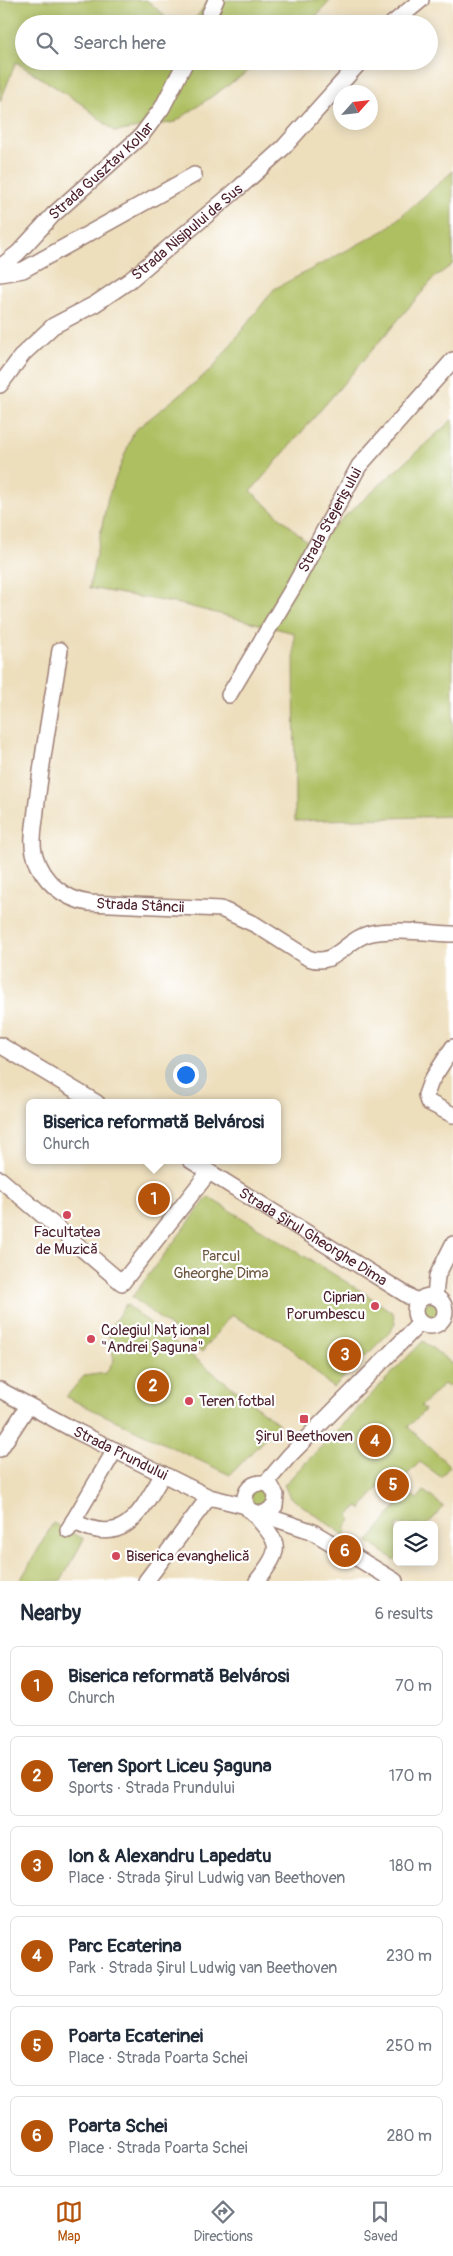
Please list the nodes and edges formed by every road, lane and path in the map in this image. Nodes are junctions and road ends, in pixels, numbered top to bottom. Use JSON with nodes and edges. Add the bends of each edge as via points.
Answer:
{"nodes":[{"id":1,"x":216,"y":0,"type":"edge"},
{"id":2,"x":420,"y":0,"type":"edge"},
{"id":3,"x":208,"y":15,"type":"edge"},
{"id":4,"x":402,"y":15,"type":"edge"},
{"id":5,"x":181,"y":70,"type":"edge"},
{"id":6,"x":354,"y":70,"type":"edge"},
{"id":7,"x":194,"y":175,"type":"dead end"},
{"id":8,"x":0,"y":267,"type":"edge"},
{"id":9,"x":0,"y":274,"type":"edge"},
{"id":10,"x":453,"y":360,"type":"edge"},
{"id":11,"x":0,"y":385,"type":"edge"},
{"id":12,"x":60,"y":650,"type":"dead end"},
{"id":13,"x":229,"y":695,"type":"dead end"},
{"id":14,"x":453,"y":934,"type":"edge"},
{"id":15,"x":0,"y":1046,"type":"edge"},
{"id":16,"x":453,"y":1047,"type":"edge"},
{"id":17,"x":90,"y":1099,"type":"edge"},
{"id":18,"x":453,"y":1115,"type":"edge"},
{"id":19,"x":196,"y":1164,"type":"edge"},
{"id":20,"x":209,"y":1172,"type":"junction"},
{"id":21,"x":0,"y":1180,"type":"edge"},
{"id":22,"x":453,"y":1244,"type":"edge"},
{"id":23,"x":435,"y":1297,"type":"junction"},
{"id":24,"x":418,"y":1302,"type":"junction"},
{"id":25,"x":448,"y":1321,"type":"edge"},
{"id":26,"x":420,"y":1323,"type":"junction"},
{"id":27,"x":0,"y":1390,"type":"edge"},
{"id":28,"x":28,"y":1406,"type":"junction"},
{"id":29,"x":0,"y":1448,"type":"edge"},
{"id":30,"x":115,"y":1450,"type":"junction"},
{"id":31,"x":163,"y":1474,"type":"junction"},
{"id":32,"x":266,"y":1483,"type":"junction"},
{"id":33,"x":209,"y":1497,"type":"junction"},
{"id":34,"x":254,"y":1511,"type":"junction"},
{"id":35,"x":338,"y":1547,"type":"dead end"},
{"id":36,"x":352,"y":1555,"type":"dead end"},
{"id":37,"x":146,"y":1581,"type":"edge"},
{"id":38,"x":257,"y":1581,"type":"edge"},
{"id":39,"x":395,"y":1581,"type":"edge"}],
"edges":[{"from":1,"to":3,"type":"street"},
{"from":2,"to":4,"type":"street"},
{"from":5,"to":8,"type":"street","name":"Strada Gusztav Kollar","via":[[162,108],[141,136]]},
{"from":6,"to":11,"type":"street","name":"Strada Nisipului de Sus","via":[[283,148],[240,187],[129,281],[53,326],[23,354]]},
{"from":7,"to":9,"type":"street","via":[[23,270]]},
{"from":10,"to":13,"type":"street","name":"Strada Stejerișului","via":[[358,466],[294,586]]},
{"from":12,"to":14,"type":"street","name":"Strada Stâncii","via":[[33,836],[34,854],[42,872],[62,894],[75,901],[89,903],[221,909],[316,961],[337,956],[357,939],[376,932]]},
{"from":15,"to":17,"type":"street"},
{"from":16,"to":18,"type":"street","via":[[431,1081],[426,1095],[428,1102]]},
{"from":19,"to":20,"type":"street","name":"Strada Șirul Gheorghe Dima"},
{"from":20,"to":21,"type":"street","via":[[122,1283]]},
{"from":20,"to":24,"type":"street","name":"Strada Șirul Gheorghe Dima"},
{"from":22,"to":23,"type":"street","via":[[437,1276]]},
{"from":23,"to":24,"type":"street","via":[[426,1297]]},
{"from":23,"to":25,"type":"street","via":[[443,1302]]},
{"from":24,"to":26,"type":"street","via":[[416,1315]]},
{"from":25,"to":26,"type":"street","via":[[435,1326]]},
{"from":26,"to":32,"type":"street"},
{"from":27,"to":28,"type":"street","name":"Strada Prundului"},
{"from":28,"to":29,"type":"street"},
{"from":28,"to":30,"type":"street","name":"Strada Prundului"},
{"from":30,"to":31,"type":"street","name":"Strada Prundului"},
{"from":30,"to":31,"type":"street","via":[[70,1526],[105,1531],[122,1528],[141,1512]]},
{"from":31,"to":33,"type":"street","name":"Strada Prundului"},
{"from":32,"to":34,"type":"street","via":[[255,1483],[247,1490],[245,1501]]},
{"from":32,"to":34,"type":"street","via":[[274,1490],[276,1501],[271,1510]]},
{"from":33,"to":34,"type":"street","name":"Strada Prundului"},
{"from":33,"to":37,"type":"street"},
{"from":34,"to":35,"type":"street","name":"Strada Prundului","via":[[316,1533]]},
{"from":34,"to":38,"type":"street","via":[[276,1547],[275,1556]]},
{"from":36,"to":39,"type":"street"}]}
